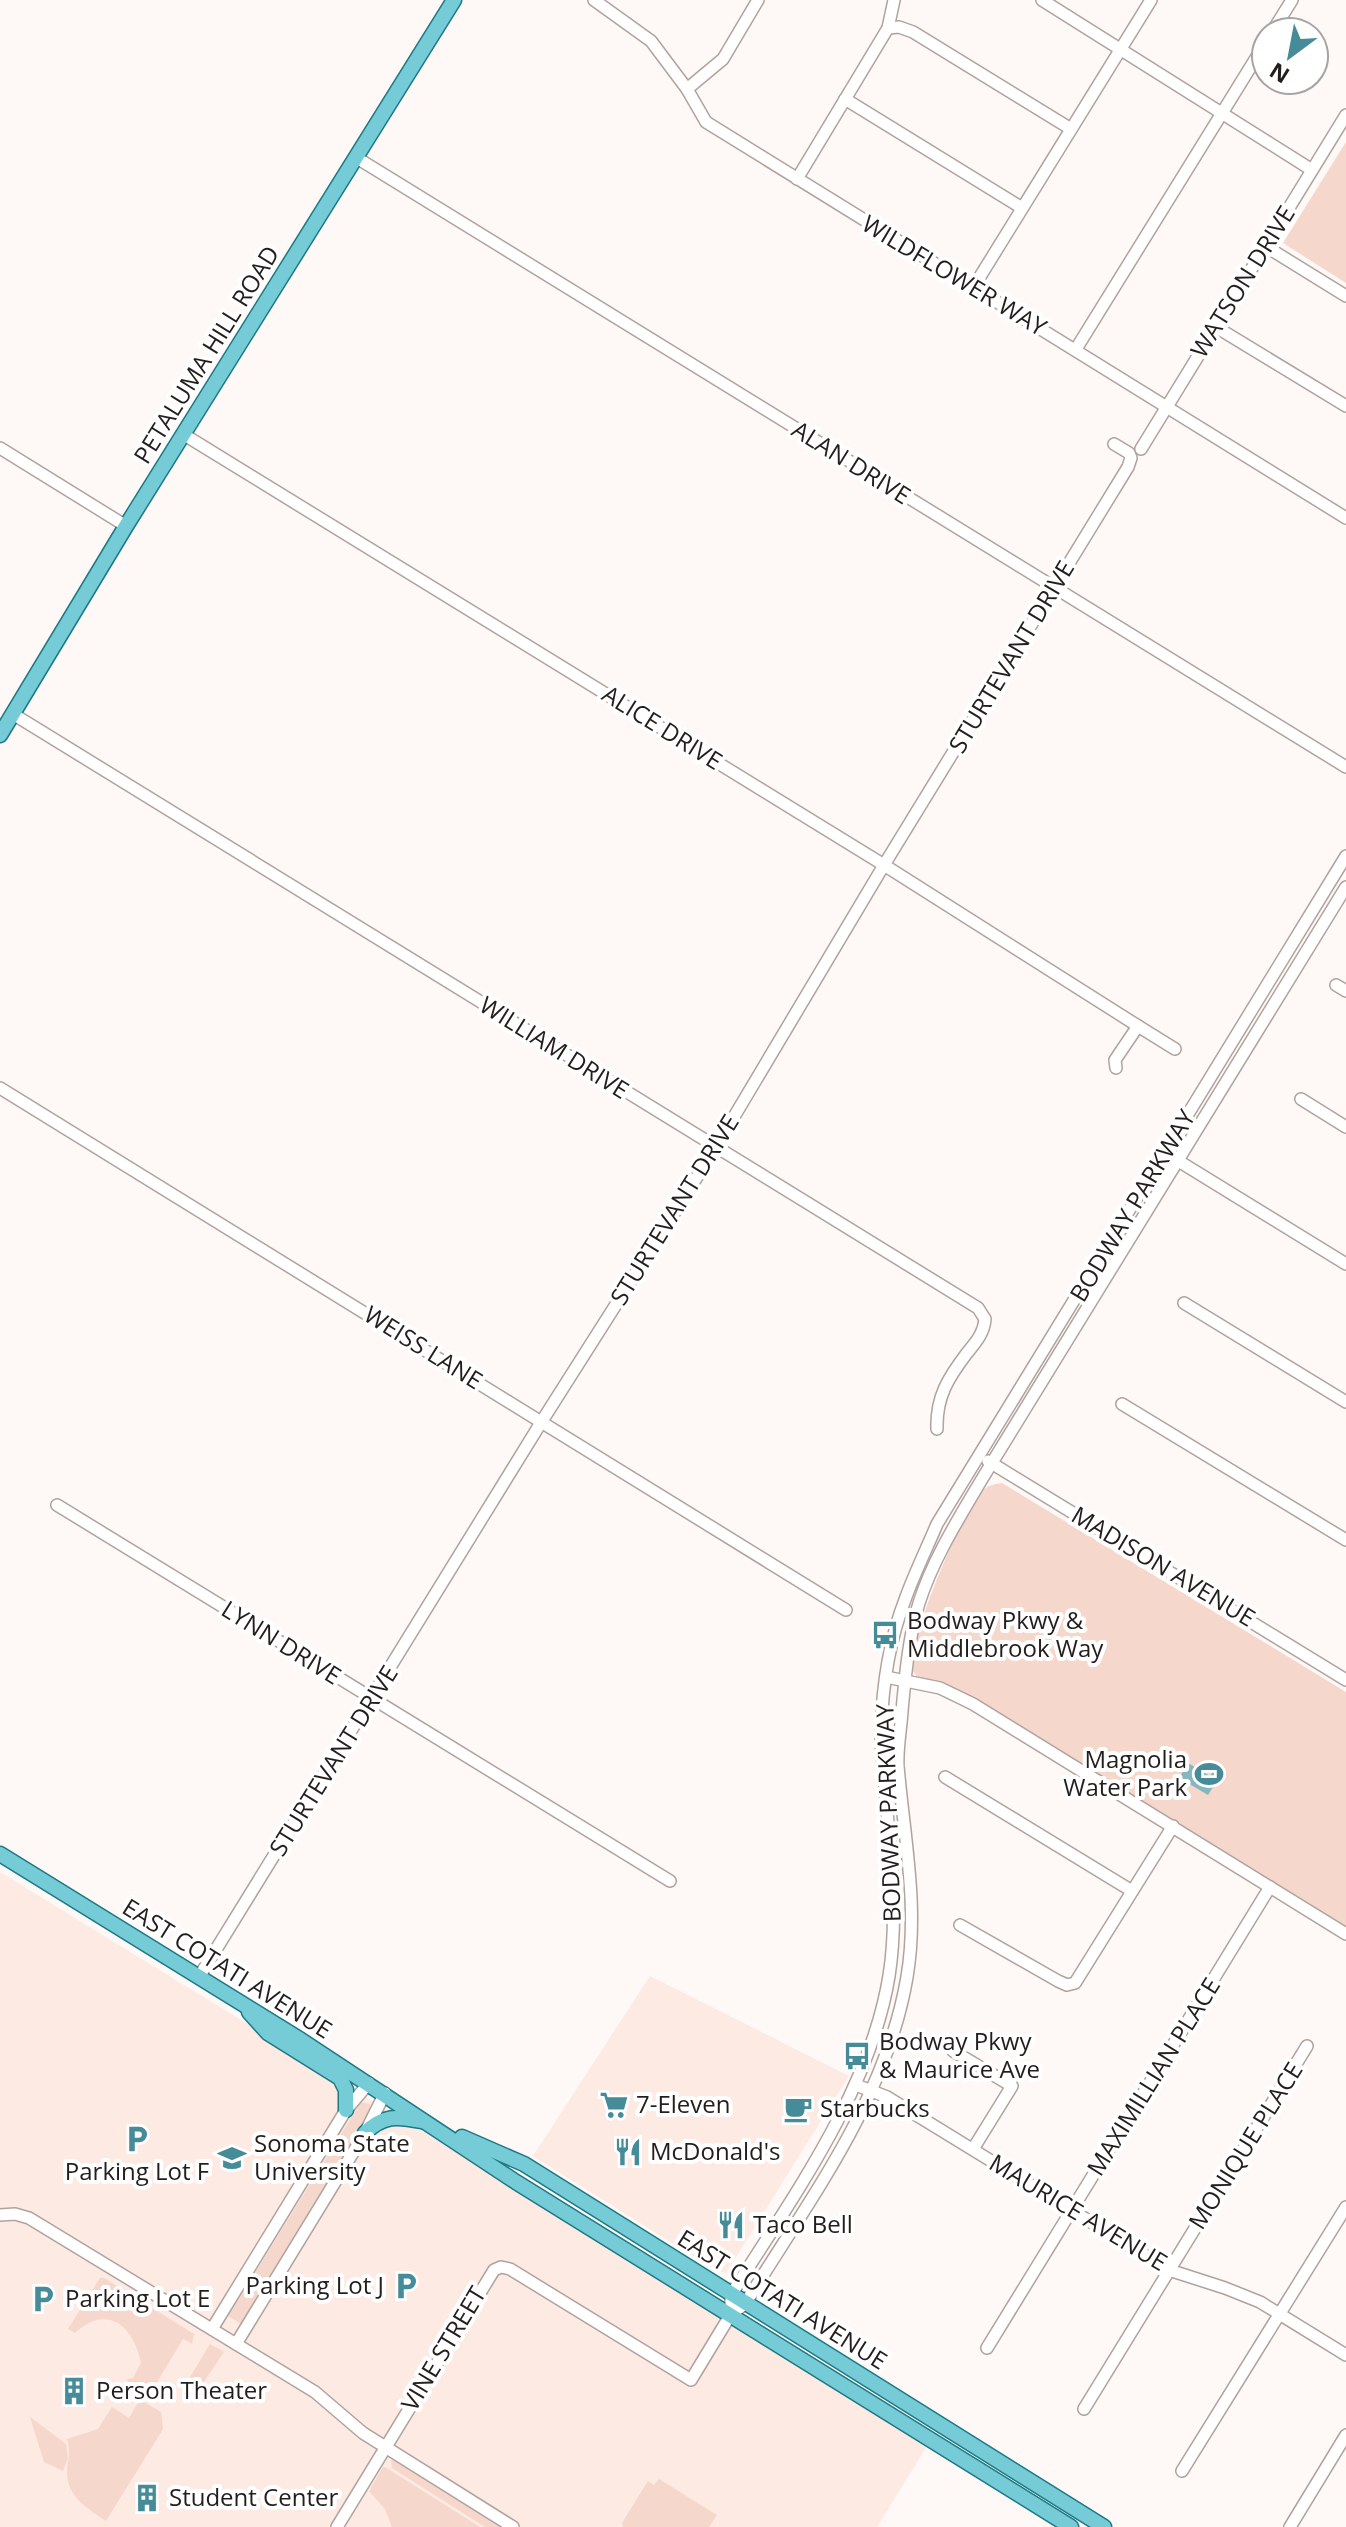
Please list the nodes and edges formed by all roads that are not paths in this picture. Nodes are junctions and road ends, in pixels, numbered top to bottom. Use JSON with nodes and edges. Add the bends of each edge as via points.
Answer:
{"nodes":[{"id":1,"x":454,"y":0,"type":"edge"},
{"id":2,"x":594,"y":0,"type":"edge"},
{"id":3,"x":758,"y":0,"type":"edge"},
{"id":4,"x":894,"y":0,"type":"edge"},
{"id":5,"x":1042,"y":0,"type":"edge"},
{"id":6,"x":1151,"y":0,"type":"edge"},
{"id":7,"x":888,"y":28,"type":"junction"},
{"id":8,"x":1121,"y":48,"type":"junction"},
{"id":9,"x":1250,"y":68,"type":"edge"},
{"id":10,"x":687,"y":89,"type":"junction"},
{"id":11,"x":845,"y":99,"type":"junction"},
{"id":12,"x":1223,"y":112,"type":"junction"},
{"id":13,"x":1346,"y":115,"type":"edge"},
{"id":14,"x":1071,"y":129,"type":"junction"},
{"id":15,"x":357,"y":158,"type":"junction"},
{"id":16,"x":1312,"y":170,"type":"junction"},
{"id":17,"x":797,"y":179,"type":"junction"},
{"id":18,"x":1022,"y":208,"type":"junction"},
{"id":19,"x":1265,"y":246,"type":"junction"},
{"id":20,"x":973,"y":288,"type":"junction"},
{"id":21,"x":1346,"y":296,"type":"edge"},
{"id":22,"x":1216,"y":327,"type":"junction"},
{"id":23,"x":1076,"y":349,"type":"junction"},
{"id":24,"x":1167,"y":406,"type":"junction"},
{"id":25,"x":1346,"y":406,"type":"edge"},
{"id":26,"x":183,"y":434,"type":"junction"},
{"id":27,"x":1114,"y":444,"type":"dead end"},
{"id":28,"x":0,"y":448,"type":"edge"},
{"id":29,"x":1141,"y":449,"type":"dead end"},
{"id":30,"x":1346,"y":518,"type":"edge"},
{"id":31,"x":126,"y":526,"type":"junction"},
{"id":32,"x":1055,"y":589,"type":"junction"},
{"id":33,"x":13,"y":714,"type":"junction"},
{"id":34,"x":0,"y":735,"type":"edge"},
{"id":35,"x":1346,"y":767,"type":"edge"},
{"id":36,"x":1346,"y":856,"type":"edge"},
{"id":37,"x":884,"y":865,"type":"junction"},
{"id":38,"x":1346,"y":887,"type":"edge"},
{"id":39,"x":1138,"y":1026,"type":"junction"},
{"id":40,"x":1175,"y":1049,"type":"dead end"},
{"id":41,"x":1116,"y":1068,"type":"dead end"},
{"id":42,"x":0,"y":1088,"type":"edge"},
{"id":43,"x":1301,"y":1099,"type":"dead end"},
{"id":44,"x":1346,"y":1127,"type":"edge"},
{"id":45,"x":716,"y":1147,"type":"junction"},
{"id":46,"x":1165,"y":1153,"type":"junction"},
{"id":47,"x":1178,"y":1161,"type":"junction"},
{"id":48,"x":1346,"y":1264,"type":"edge"},
{"id":49,"x":1184,"y":1303,"type":"dead end"},
{"id":50,"x":1346,"y":1402,"type":"edge"},
{"id":51,"x":1122,"y":1404,"type":"dead end"},
{"id":52,"x":542,"y":1421,"type":"junction"},
{"id":53,"x":937,"y":1429,"type":"dead end"},
{"id":54,"x":979,"y":1455,"type":"junction"},
{"id":55,"x":992,"y":1463,"type":"junction"},
{"id":56,"x":57,"y":1505,"type":"dead end"},
{"id":57,"x":1346,"y":1540,"type":"edge"},
{"id":58,"x":846,"y":1610,"type":"dead end"},
{"id":59,"x":886,"y":1677,"type":"junction"},
{"id":60,"x":905,"y":1679,"type":"junction"},
{"id":61,"x":1346,"y":1680,"type":"edge"},
{"id":62,"x":372,"y":1699,"type":"junction"},
{"id":63,"x":945,"y":1777,"type":"dead end"},
{"id":64,"x":1173,"y":1826,"type":"junction"},
{"id":65,"x":0,"y":1854,"type":"edge"},
{"id":66,"x":670,"y":1881,"type":"dead end"},
{"id":67,"x":1270,"y":1887,"type":"junction"},
{"id":68,"x":1132,"y":1891,"type":"junction"},
{"id":69,"x":960,"y":1925,"type":"dead end"},
{"id":70,"x":1346,"y":1934,"type":"edge"},
{"id":71,"x":199,"y":1977,"type":"junction"},
{"id":72,"x":238,"y":2001,"type":"junction"},
{"id":73,"x":1307,"y":2046,"type":"dead end"},
{"id":74,"x":953,"y":2051,"type":"dead end"},
{"id":75,"x":369,"y":2083,"type":"junction"},
{"id":76,"x":856,"y":2085,"type":"junction"},
{"id":77,"x":873,"y":2090,"type":"junction"},
{"id":78,"x":385,"y":2093,"type":"junction"},
{"id":79,"x":346,"y":2110,"type":"junction"},
{"id":80,"x":430,"y":2123,"type":"junction"},
{"id":81,"x":365,"y":2133,"type":"junction"},
{"id":82,"x":973,"y":2149,"type":"junction"},
{"id":83,"x":1346,"y":2207,"type":"edge"},
{"id":84,"x":1072,"y":2210,"type":"junction"},
{"id":85,"x":0,"y":2215,"type":"edge"},
{"id":86,"x":1169,"y":2270,"type":"junction"},
{"id":87,"x":731,"y":2295,"type":"junction"},
{"id":88,"x":745,"y":2304,"type":"junction"},
{"id":89,"x":731,"y":2314,"type":"junction"},
{"id":90,"x":1280,"y":2314,"type":"junction"},
{"id":91,"x":212,"y":2329,"type":"junction"},
{"id":92,"x":236,"y":2344,"type":"junction"},
{"id":93,"x":987,"y":2348,"type":"dead end"},
{"id":94,"x":1346,"y":2355,"type":"edge"},
{"id":95,"x":1084,"y":2409,"type":"dead end"},
{"id":96,"x":1346,"y":2435,"type":"edge"},
{"id":97,"x":384,"y":2447,"type":"junction"},
{"id":98,"x":1182,"y":2471,"type":"dead end"},
{"id":99,"x":337,"y":2527,"type":"edge"},
{"id":100,"x":513,"y":2527,"type":"edge"},
{"id":101,"x":1071,"y":2527,"type":"edge"},
{"id":102,"x":1104,"y":2527,"type":"edge"},
{"id":103,"x":1290,"y":2527,"type":"edge"}],
"edges":[{"from":1,"to":15,"type":"main road","name":"PETALUMA HILL ROAD"},
{"from":2,"to":10,"type":"street","name":"WILDFLOWER WAY","via":[[651,41]]},
{"from":3,"to":10,"type":"street","via":[[723,59]]},
{"from":4,"to":7,"type":"street"},
{"from":5,"to":8,"type":"street"},
{"from":6,"to":8,"type":"street"},
{"from":7,"to":11,"type":"street"},
{"from":7,"to":14,"type":"street","via":[[913,32]]},
{"from":8,"to":12,"type":"street"},
{"from":8,"to":14,"type":"street"},
{"from":9,"to":12,"type":"street"},
{"from":10,"to":17,"type":"street","name":"WILDFLOWER WAY","via":[[706,122]]},
{"from":11,"to":17,"type":"street"},
{"from":11,"to":18,"type":"street"},
{"from":12,"to":16,"type":"street"},
{"from":12,"to":23,"type":"street"},
{"from":13,"to":16,"type":"street","name":"WATSON DRIVE"},
{"from":14,"to":18,"type":"street"},
{"from":15,"to":26,"type":"main road","name":"PETALUMA HILL ROAD"},
{"from":15,"to":32,"type":"street","name":"ALAN DRIVE"},
{"from":16,"to":19,"type":"street","name":"WATSON DRIVE"},
{"from":17,"to":20,"type":"street","name":"WILDFLOWER WAY"},
{"from":18,"to":20,"type":"street"},
{"from":19,"to":21,"type":"street"},
{"from":19,"to":22,"type":"street","name":"WATSON DRIVE"},
{"from":20,"to":23,"type":"street","name":"WILDFLOWER WAY"},
{"from":22,"to":24,"type":"street","name":"WATSON DRIVE"},
{"from":22,"to":25,"type":"street"},
{"from":23,"to":24,"type":"street","name":"WILDFLOWER WAY"},
{"from":24,"to":29,"type":"street","name":"WATSON DRIVE"},
{"from":24,"to":30,"type":"street","name":"WILDFLOWER WAY"},
{"from":26,"to":31,"type":"main road","name":"PETALUMA HILL ROAD"},
{"from":26,"to":37,"type":"street","name":"ALICE DRIVE"},
{"from":27,"to":32,"type":"street","name":"STURTEVANT DRIVE","via":[[1129,453],[1131,462]]},
{"from":28,"to":31,"type":"street"},
{"from":31,"to":33,"type":"main road","name":"PETALUMA HILL ROAD"},
{"from":32,"to":35,"type":"street","name":"ALAN DRIVE"},
{"from":32,"to":37,"type":"street","name":"STURTEVANT DRIVE"},
{"from":33,"to":34,"type":"main road","name":"PETALUMA HILL ROAD"},
{"from":33,"to":45,"type":"street","name":"WILLIAM DRIVE"},
{"from":36,"to":46,"type":"street","name":"BODWAY PARKWAY"},
{"from":37,"to":39,"type":"street","name":"ALICE DRIVE"},
{"from":37,"to":45,"type":"street","name":"STURTEVANT DRIVE"},
{"from":38,"to":47,"type":"street","name":"BODWAY PARKWAY"},
{"from":39,"to":40,"type":"street","name":"ALICE DRIVE"},
{"from":39,"to":41,"type":"street","via":[[1115,1060]]},
{"from":42,"to":52,"type":"street","name":"WEISS LANE"},
{"from":43,"to":44,"type":"street"},
{"from":45,"to":52,"type":"street","name":"STURTEVANT DRIVE"},
{"from":45,"to":53,"type":"street","name":"WILLIAM DRIVE","via":[[978,1308],[984,1330],[936,1406]]},
{"from":46,"to":47,"type":"street"},
{"from":46,"to":54,"type":"street","name":"BODWAY PARKWAY"},
{"from":47,"to":48,"type":"street"},
{"from":47,"to":55,"type":"street","name":"BODWAY PARKWAY"},
{"from":49,"to":50,"type":"street"},
{"from":51,"to":57,"type":"street"},
{"from":52,"to":58,"type":"street","name":"WEISS LANE"},
{"from":52,"to":62,"type":"street","name":"STURTEVANT DRIVE"},
{"from":54,"to":55,"type":"street","name":"MADISON AVENUE"},
{"from":54,"to":59,"type":"street","name":"BODWAY PARKWAY","via":[[937,1524],[905,1598]]},
{"from":55,"to":60,"type":"street","name":"BODWAY PARKWAY","via":[[949,1536],[919,1603]]},
{"from":55,"to":61,"type":"street","name":"MADISON AVENUE"},
{"from":56,"to":62,"type":"street","name":"LYNN DRIVE"},
{"from":59,"to":60,"type":"street"},
{"from":59,"to":76,"type":"street","name":"BODWAY PARKWAY","via":[[881,1736],[894,1933],[880,2019]]},
{"from":60,"to":64,"type":"street","via":[[973,1704]]},
{"from":60,"to":77,"type":"street","name":"BODWAY PARKWAY","via":[[898,1762],[912,1925],[898,2018]]},
{"from":62,"to":66,"type":"street","name":"LYNN DRIVE"},
{"from":62,"to":71,"type":"street","name":"STURTEVANT DRIVE"},
{"from":63,"to":68,"type":"street"},
{"from":64,"to":67,"type":"street"},
{"from":64,"to":68,"type":"street"},
{"from":65,"to":71,"type":"main road","name":"EAST COTATI AVENUE"},
{"from":67,"to":70,"type":"street"},
{"from":67,"to":84,"type":"street","name":"MAXIMILLIAN PLACE"},
{"from":68,"to":69,"type":"street","via":[[1075,1983],[1067,1985]]},
{"from":71,"to":72,"type":"main road","name":"EAST COTATI AVENUE"},
{"from":72,"to":75,"type":"main road","name":"EAST COTATI AVENUE"},
{"from":72,"to":79,"type":"main road","via":[[268,2033],[340,2078]]},
{"from":73,"to":86,"type":"street","name":"MONIQUE PLACE"},
{"from":74,"to":82,"type":"street","via":[[1012,2086]]},
{"from":75,"to":78,"type":"main road","name":"EAST COTATI AVENUE"},
{"from":75,"to":79,"type":"street"},
{"from":76,"to":77,"type":"street","name":"MAURICE AVENUE"},
{"from":76,"to":87,"type":"street","name":"BODWAY PARKWAY"},
{"from":77,"to":82,"type":"street","name":"MAURICE AVENUE"},
{"from":77,"to":88,"type":"street","name":"BODWAY PARKWAY"},
{"from":78,"to":80,"type":"main road","name":"EAST COTATI AVENUE"},
{"from":78,"to":81,"type":"street"},
{"from":79,"to":91,"type":"street"},
{"from":80,"to":81,"type":"main road","via":[[385,2118]]},
{"from":80,"to":87,"type":"main road","name":"EAST COTATI AVENUE","via":[[524,2164]]},
{"from":80,"to":89,"type":"main road","name":"EAST COTATI AVENUE"},
{"from":81,"to":92,"type":"street"},
{"from":82,"to":84,"type":"street","name":"MAURICE AVENUE"},
{"from":83,"to":90,"type":"street"},
{"from":84,"to":86,"type":"street","name":"MAURICE AVENUE"},
{"from":84,"to":93,"type":"street","name":"MAXIMILLIAN PLACE"},
{"from":85,"to":91,"type":"street","via":[[29,2218]]},
{"from":86,"to":90,"type":"street","name":"MAURICE AVENUE"},
{"from":86,"to":95,"type":"street","name":"MONIQUE PLACE"},
{"from":87,"to":88,"type":"main road","name":"EAST COTATI AVENUE"},
{"from":87,"to":89,"type":"street"},
{"from":88,"to":89,"type":"street","name":"BODWAY PARKWAY"},
{"from":88,"to":102,"type":"main road","name":"EAST COTATI AVENUE"},
{"from":89,"to":97,"type":"street","name":"VINE STREET","via":[[691,2380],[501,2267],[489,2275]]},
{"from":89,"to":101,"type":"main road","name":"EAST COTATI AVENUE"},
{"from":90,"to":94,"type":"street","name":"MAURICE AVENUE"},
{"from":90,"to":98,"type":"street"},
{"from":91,"to":92,"type":"street"},
{"from":92,"to":97,"type":"street","via":[[321,2396]]},
{"from":96,"to":103,"type":"street"},
{"from":97,"to":99,"type":"street","name":"VINE STREET"},
{"from":97,"to":100,"type":"street"}]}
